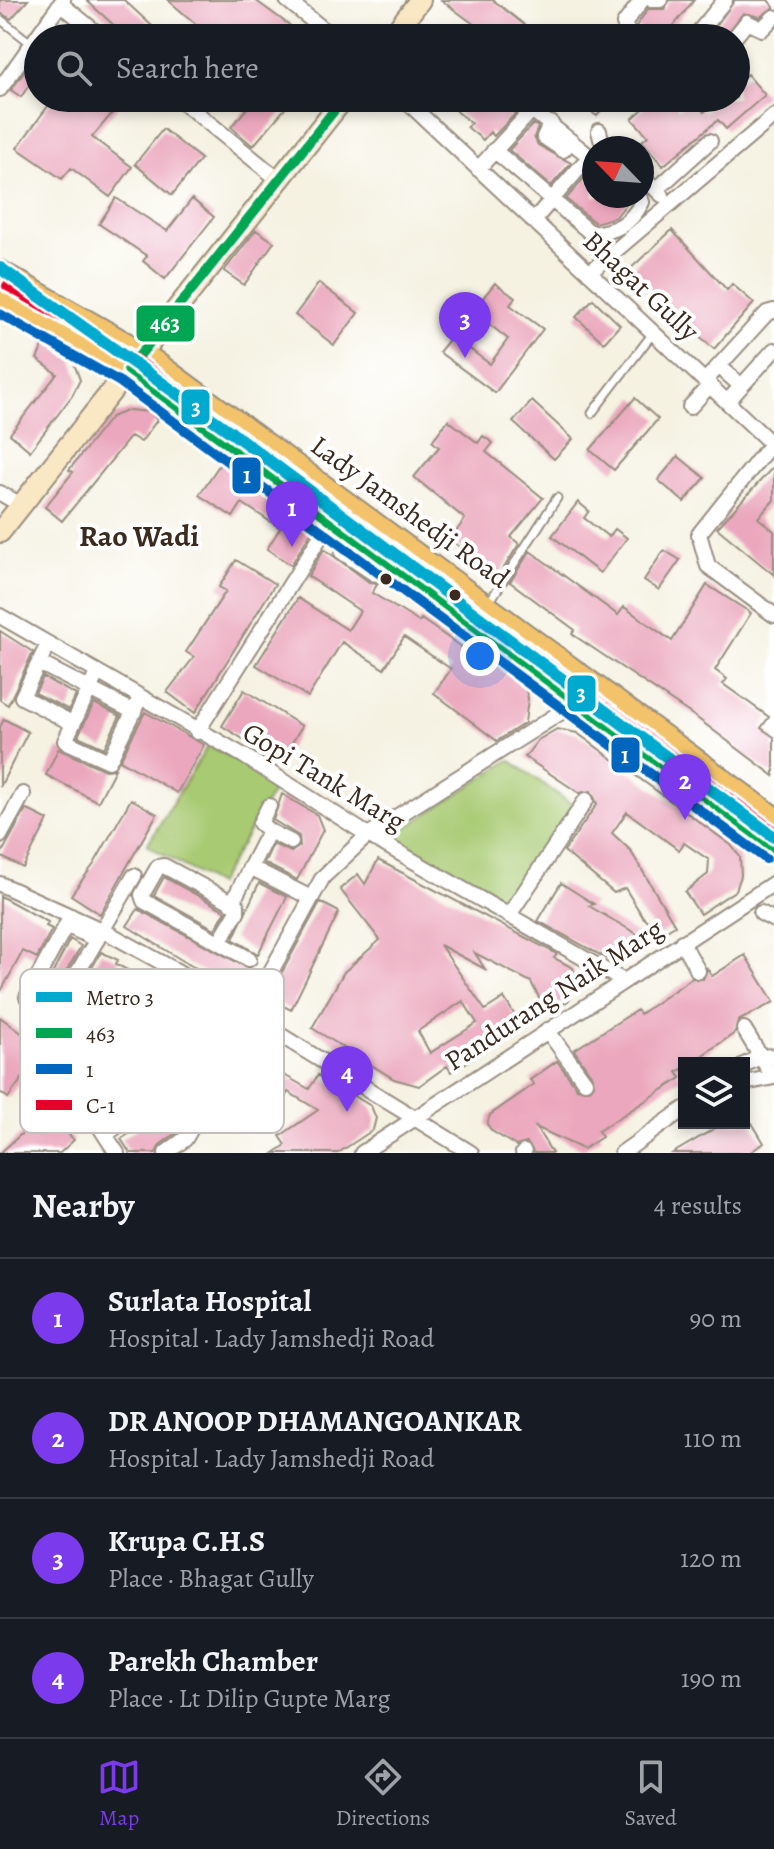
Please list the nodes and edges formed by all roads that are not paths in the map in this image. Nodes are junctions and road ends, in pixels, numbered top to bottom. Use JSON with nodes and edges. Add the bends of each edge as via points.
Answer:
{"nodes":[{"id":1,"x":287,"y":0,"type":"edge"},
{"id":2,"x":420,"y":0,"type":"edge"},
{"id":3,"x":642,"y":0,"type":"edge"},
{"id":4,"x":652,"y":0,"type":"edge"},
{"id":5,"x":660,"y":0,"type":"edge"},
{"id":6,"x":725,"y":0,"type":"edge"},
{"id":7,"x":62,"y":2,"type":"edge"},
{"id":8,"x":774,"y":17,"type":"edge"},
{"id":9,"x":0,"y":19,"type":"edge"},
{"id":10,"x":46,"y":24,"type":"edge"},
{"id":11,"x":87,"y":24,"type":"edge"},
{"id":12,"x":317,"y":24,"type":"edge"},
{"id":13,"x":402,"y":24,"type":"edge"},
{"id":14,"x":624,"y":24,"type":"edge"},
{"id":15,"x":705,"y":24,"type":"edge"},
{"id":16,"x":745,"y":24,"type":"edge"},
{"id":17,"x":24,"y":38,"type":"edge"},
{"id":18,"x":24,"y":55,"type":"edge"},
{"id":19,"x":0,"y":89,"type":"edge"},
{"id":20,"x":195,"y":112,"type":"edge"},
{"id":21,"x":333,"y":112,"type":"edge"},
{"id":22,"x":418,"y":112,"type":"edge"},
{"id":23,"x":527,"y":112,"type":"edge"},
{"id":24,"x":537,"y":112,"type":"edge"},
{"id":25,"x":774,"y":116,"type":"edge"},
{"id":26,"x":599,"y":131,"type":"dead end"},
{"id":27,"x":600,"y":136,"type":"edge"},
{"id":28,"x":494,"y":150,"type":"junction"},
{"id":29,"x":582,"y":150,"type":"edge"},
{"id":30,"x":726,"y":157,"type":"junction"},
{"id":31,"x":582,"y":168,"type":"edge"},
{"id":32,"x":478,"y":169,"type":"junction"},
{"id":33,"x":279,"y":180,"type":"junction"},
{"id":34,"x":654,"y":186,"type":"edge"},
{"id":35,"x":657,"y":189,"type":"junction"},
{"id":36,"x":551,"y":201,"type":"junction"},
{"id":37,"x":672,"y":203,"type":"junction"},
{"id":38,"x":639,"y":208,"type":"edge"},
{"id":39,"x":533,"y":221,"type":"junction"},
{"id":40,"x":0,"y":272,"type":"edge"},
{"id":41,"x":589,"y":273,"type":"junction"},
{"id":42,"x":0,"y":298,"type":"edge"},
{"id":43,"x":774,"y":311,"type":"edge"},
{"id":44,"x":653,"y":333,"type":"junction"},
{"id":45,"x":774,"y":350,"type":"edge"},
{"id":46,"x":135,"y":362,"type":"junction"},
{"id":47,"x":719,"y":366,"type":"junction"},
{"id":48,"x":707,"y":383,"type":"junction"},
{"id":49,"x":741,"y":386,"type":"junction"},
{"id":50,"x":727,"y":402,"type":"junction"},
{"id":51,"x":690,"y":407,"type":"dead end"},
{"id":52,"x":592,"y":413,"type":"dead end"},
{"id":53,"x":772,"y":445,"type":"edge"},
{"id":54,"x":0,"y":493,"type":"edge"},
{"id":55,"x":557,"y":498,"type":"dead end"},
{"id":56,"x":21,"y":505,"type":"junction"},
{"id":57,"x":339,"y":526,"type":"junction"},
{"id":58,"x":0,"y":532,"type":"edge"},
{"id":59,"x":487,"y":606,"type":"junction"},
{"id":60,"x":774,"y":615,"type":"edge"},
{"id":61,"x":0,"y":616,"type":"edge"},
{"id":62,"x":48,"y":644,"type":"junction"},
{"id":63,"x":39,"y":663,"type":"junction"},
{"id":64,"x":97,"y":673,"type":"junction"},
{"id":65,"x":89,"y":689,"type":"junction"},
{"id":66,"x":577,"y":702,"type":"junction"},
{"id":67,"x":137,"y":705,"type":"junction"},
{"id":68,"x":72,"y":723,"type":"junction"},
{"id":69,"x":197,"y":732,"type":"junction"},
{"id":70,"x":23,"y":794,"type":"dead end"},
{"id":71,"x":586,"y":800,"type":"dead end"},
{"id":72,"x":269,"y":806,"type":"dead end"},
{"id":73,"x":774,"y":818,"type":"edge"},
{"id":74,"x":269,"y":831,"type":"junction"},
{"id":75,"x":368,"y":835,"type":"junction"},
{"id":76,"x":0,"y":836,"type":"edge"},
{"id":77,"x":291,"y":842,"type":"dead end"},
{"id":78,"x":774,"y":848,"type":"edge"},
{"id":79,"x":250,"y":867,"type":"junction"},
{"id":80,"x":134,"y":876,"type":"dead end"},
{"id":81,"x":774,"y":883,"type":"edge"},
{"id":82,"x":0,"y":884,"type":"edge"},
{"id":83,"x":311,"y":898,"type":"junction"},
{"id":84,"x":232,"y":903,"type":"junction"},
{"id":85,"x":509,"y":915,"type":"junction"},
{"id":86,"x":68,"y":920,"type":"junction"},
{"id":87,"x":100,"y":935,"type":"junction"},
{"id":88,"x":219,"y":942,"type":"junction"},
{"id":89,"x":682,"y":942,"type":"junction"},
{"id":90,"x":249,"y":959,"type":"dead end"},
{"id":91,"x":42,"y":969,"type":"edge"},
{"id":92,"x":81,"y":969,"type":"edge"},
{"id":93,"x":162,"y":969,"type":"edge"},
{"id":94,"x":272,"y":969,"type":"edge"},
{"id":95,"x":698,"y":971,"type":"dead end"},
{"id":96,"x":622,"y":980,"type":"junction"},
{"id":97,"x":744,"y":1029,"type":"dead end"},
{"id":98,"x":547,"y":1030,"type":"junction"},
{"id":99,"x":284,"y":1038,"type":"edge"},
{"id":100,"x":767,"y":1056,"type":"edge"},
{"id":101,"x":773,"y":1077,"type":"edge"},
{"id":102,"x":585,"y":1082,"type":"dead end"},
{"id":103,"x":750,"y":1082,"type":"edge"},
{"id":104,"x":678,"y":1113,"type":"edge"},
{"id":105,"x":413,"y":1119,"type":"junction"},
{"id":106,"x":108,"y":1133,"type":"edge"},
{"id":107,"x":188,"y":1133,"type":"edge"},
{"id":108,"x":105,"y":1135,"type":"joint"},
{"id":109,"x":117,"y":1153,"type":"edge"},
{"id":110,"x":166,"y":1153,"type":"edge"},
{"id":111,"x":362,"y":1153,"type":"edge"},
{"id":112,"x":471,"y":1153,"type":"edge"},
{"id":113,"x":622,"y":1153,"type":"edge"}],
"edges":[{"from":1,"to":12,"type":"street"},
{"from":2,"to":13,"type":"main road"},
{"from":3,"to":14,"type":"street"},
{"from":4,"to":5,"type":"street"},
{"from":6,"to":15,"type":"street"},
{"from":7,"to":10,"type":"street"},
{"from":7,"to":11,"type":"street"},
{"from":8,"to":16,"type":"street","via":[[762,29]]},
{"from":9,"to":17,"type":"lane"},
{"from":18,"to":19,"type":"street"},
{"from":20,"to":33,"type":"street"},
{"from":21,"to":33,"type":"main road"},
{"from":22,"to":32,"type":"street","name":"Bhagat Gully"},
{"from":23,"to":28,"type":"street"},
{"from":24,"to":29,"type":"street"},
{"from":25,"to":30,"type":"street"},
{"from":26,"to":27,"type":"street"},
{"from":28,"to":32,"type":"street"},
{"from":28,"to":36,"type":"street"},
{"from":30,"to":35,"type":"street","via":[[707,139]]},
{"from":30,"to":37,"type":"street"},
{"from":31,"to":36,"type":"street"},
{"from":32,"to":39,"type":"street","name":"Bhagat Gully"},
{"from":33,"to":46,"type":"main road"},
{"from":34,"to":35,"type":"street"},
{"from":35,"to":37,"type":"street"},
{"from":36,"to":38,"type":"street","via":[[592,234],[622,228]]},
{"from":36,"to":39,"type":"street"},
{"from":37,"to":41,"type":"street"},
{"from":39,"to":41,"type":"street","name":"Bhagat Gully"},
{"from":40,"to":46,"type":"main road","name":"Lady Jamshedji Road"},
{"from":41,"to":44,"type":"street","name":"Bhagat Gully"},
{"from":42,"to":46,"type":"main road","name":"Lady Jamshedji Road"},
{"from":43,"to":47,"type":"street"},
{"from":44,"to":48,"type":"street","name":"Bhagat Gully"},
{"from":44,"to":52,"type":"lane"},
{"from":45,"to":49,"type":"street"},
{"from":46,"to":56,"type":"main road"},
{"from":46,"to":57,"type":"main road","name":"Lady Jamshedji Road"},
{"from":46,"to":59,"type":"main road","name":"Lady Jamshedji Road"},
{"from":47,"to":48,"type":"street"},
{"from":47,"to":49,"type":"street"},
{"from":48,"to":50,"type":"street","name":"Bhagat Gully"},
{"from":48,"to":51,"type":"street"},
{"from":49,"to":50,"type":"street"},
{"from":50,"to":53,"type":"street","name":"Bhagat Gully"},
{"from":53,"to":60,"type":"street","via":[[699,534],[708,566]]},
{"from":54,"to":56,"type":"street"},
{"from":55,"to":59,"type":"lane"},
{"from":56,"to":58,"type":"main road"},
{"from":57,"to":66,"type":"main road","name":"Lady Jamshedji Road"},
{"from":57,"to":69,"type":"street"},
{"from":59,"to":73,"type":"main road","name":"Lady Jamshedji Road"},
{"from":61,"to":62,"type":"street","name":"Gopi Tank Marg"},
{"from":62,"to":63,"type":"street"},
{"from":62,"to":64,"type":"street","name":"Gopi Tank Marg"},
{"from":63,"to":65,"type":"street"},
{"from":63,"to":68,"type":"street","via":[[22,697]]},
{"from":64,"to":65,"type":"street"},
{"from":64,"to":67,"type":"street","name":"Gopi Tank Marg"},
{"from":65,"to":67,"type":"street"},
{"from":65,"to":68,"type":"street"},
{"from":66,"to":75,"type":"street"},
{"from":66,"to":78,"type":"main road","name":"Lady Jamshedji Road"},
{"from":67,"to":68,"type":"street","via":[[109,761],[64,740]]},
{"from":67,"to":69,"type":"street","name":"Gopi Tank Marg"},
{"from":69,"to":75,"type":"street","name":"Gopi Tank Marg"},
{"from":70,"to":76,"type":"street"},
{"from":71,"to":85,"type":"street"},
{"from":72,"to":74,"type":"street","via":[[260,823]]},
{"from":74,"to":77,"type":"street"},
{"from":74,"to":79,"type":"street"},
{"from":75,"to":83,"type":"street","via":[[323,877]]},
{"from":75,"to":85,"type":"street","name":"Gopi Tank Marg"},
{"from":79,"to":83,"type":"street"},
{"from":79,"to":84,"type":"street"},
{"from":80,"to":87,"type":"street"},
{"from":81,"to":89,"type":"street","name":"Pandurang Naik Marg"},
{"from":82,"to":86,"type":"street"},
{"from":83,"to":94,"type":"street"},
{"from":84,"to":88,"type":"street","via":[[239,908]]},
{"from":84,"to":88,"type":"street","via":[[161,865],[142,895],[144,901]]},
{"from":85,"to":96,"type":"street","name":"Gopi Tank Marg"},
{"from":86,"to":87,"type":"street"},
{"from":86,"to":91,"type":"street"},
{"from":87,"to":92,"type":"street"},
{"from":87,"to":93,"type":"street"},
{"from":88,"to":90,"type":"street"},
{"from":89,"to":95,"type":"street"},
{"from":89,"to":96,"type":"street","name":"Pandurang Naik Marg"},
{"from":96,"to":98,"type":"street","name":"Pandurang Naik Marg"},
{"from":97,"to":100,"type":"street"},
{"from":98,"to":102,"type":"street"},
{"from":98,"to":105,"type":"street","name":"Pandurang Naik Marg"},
{"from":99,"to":105,"type":"street"},
{"from":100,"to":101,"type":"street"},
{"from":101,"to":103,"type":"street"},
{"from":104,"to":113,"type":"street"},
{"from":105,"to":111,"type":"street","name":"Pandurang Naik Marg"},
{"from":105,"to":112,"type":"street"},
{"from":106,"to":108,"type":"street"},
{"from":107,"to":110,"type":"street"},
{"from":108,"to":109,"type":"street"}]}
